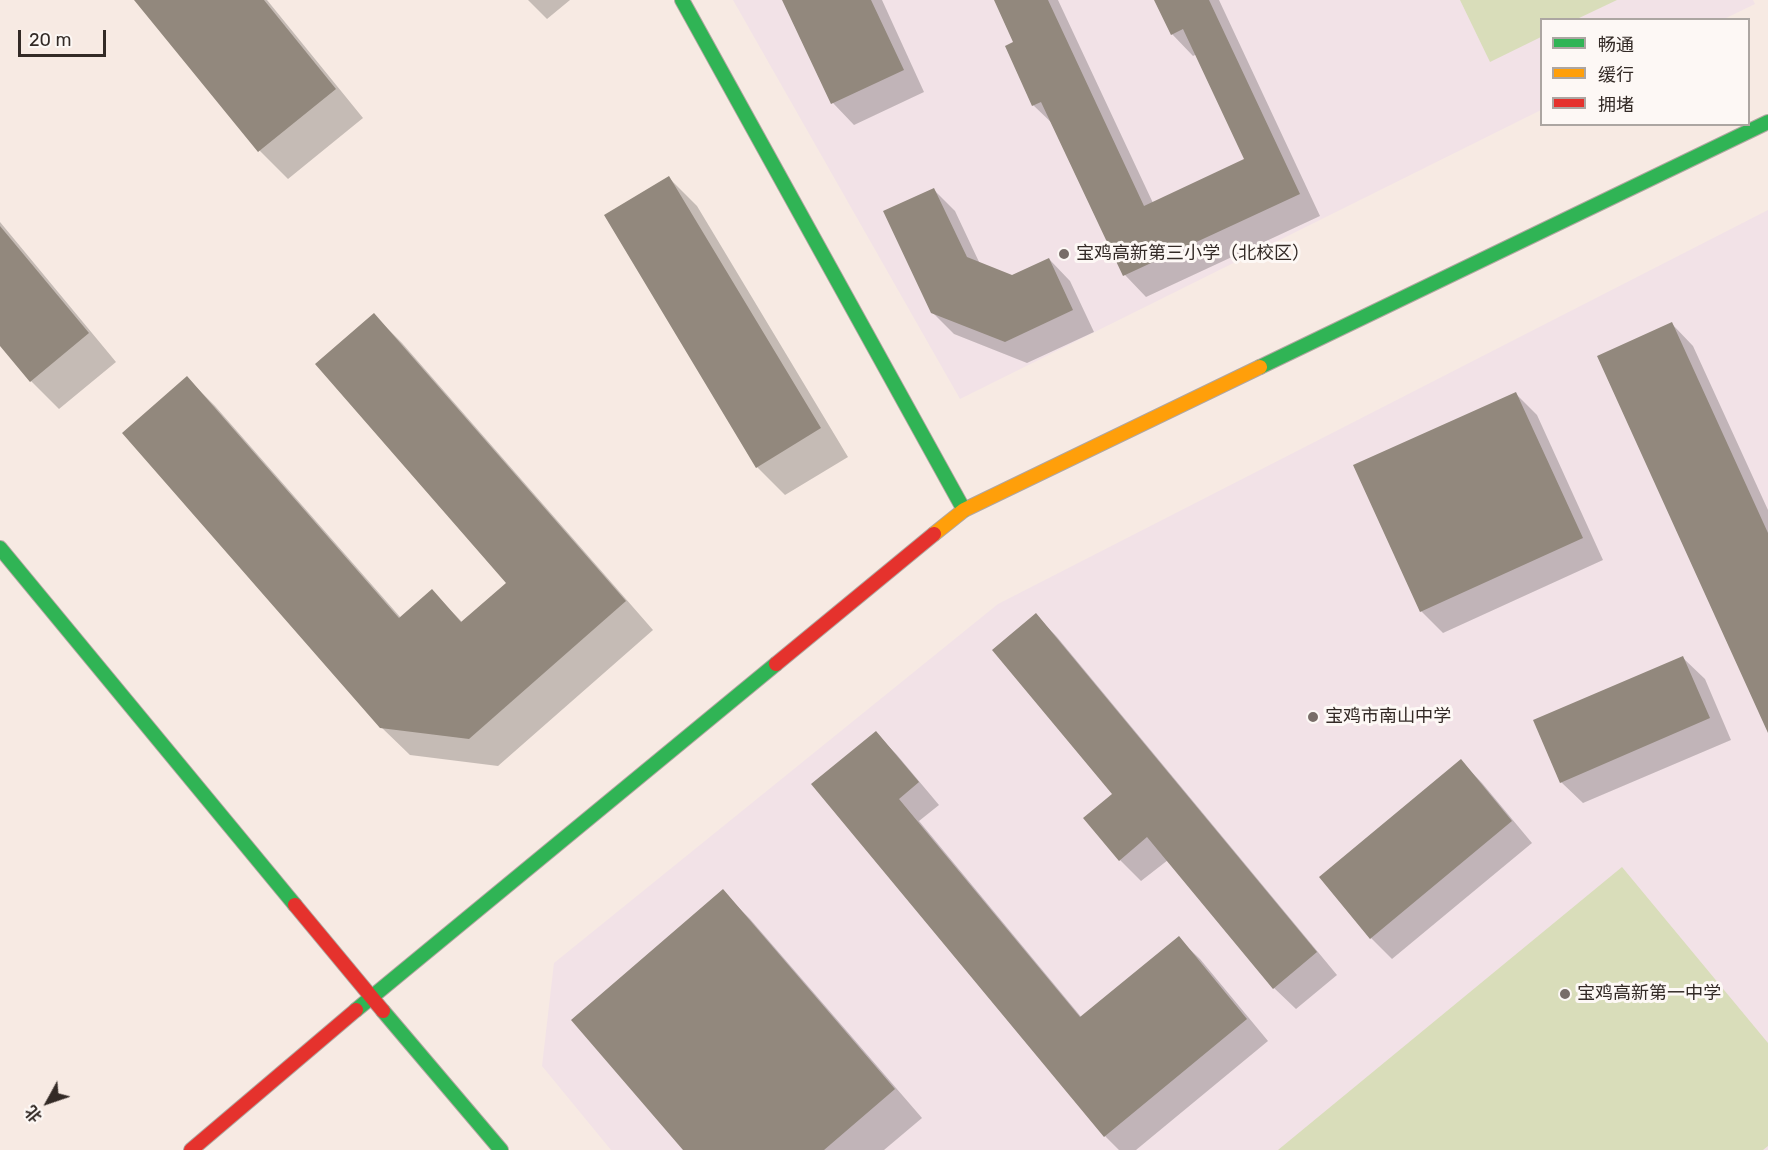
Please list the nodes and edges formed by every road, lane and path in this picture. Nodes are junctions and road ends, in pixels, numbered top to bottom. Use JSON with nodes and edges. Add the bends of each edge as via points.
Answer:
{"nodes":[{"id":1,"x":682,"y":0,"type":"edge"},
{"id":2,"x":1768,"y":122,"type":"edge"},
{"id":3,"x":964,"y":510,"type":"junction"},
{"id":4,"x":0,"y":548,"type":"edge"},
{"id":5,"x":371,"y":997,"type":"junction"},
{"id":6,"x":191,"y":1150,"type":"edge"},
{"id":7,"x":501,"y":1150,"type":"edge"}],
"edges":[{"from":1,"to":3,"type":"main road"},
{"from":2,"to":3,"type":"main road"},
{"from":3,"to":5,"type":"main road"},
{"from":4,"to":5,"type":"main road"},
{"from":5,"to":6,"type":"main road"},
{"from":5,"to":7,"type":"main road"}]}
